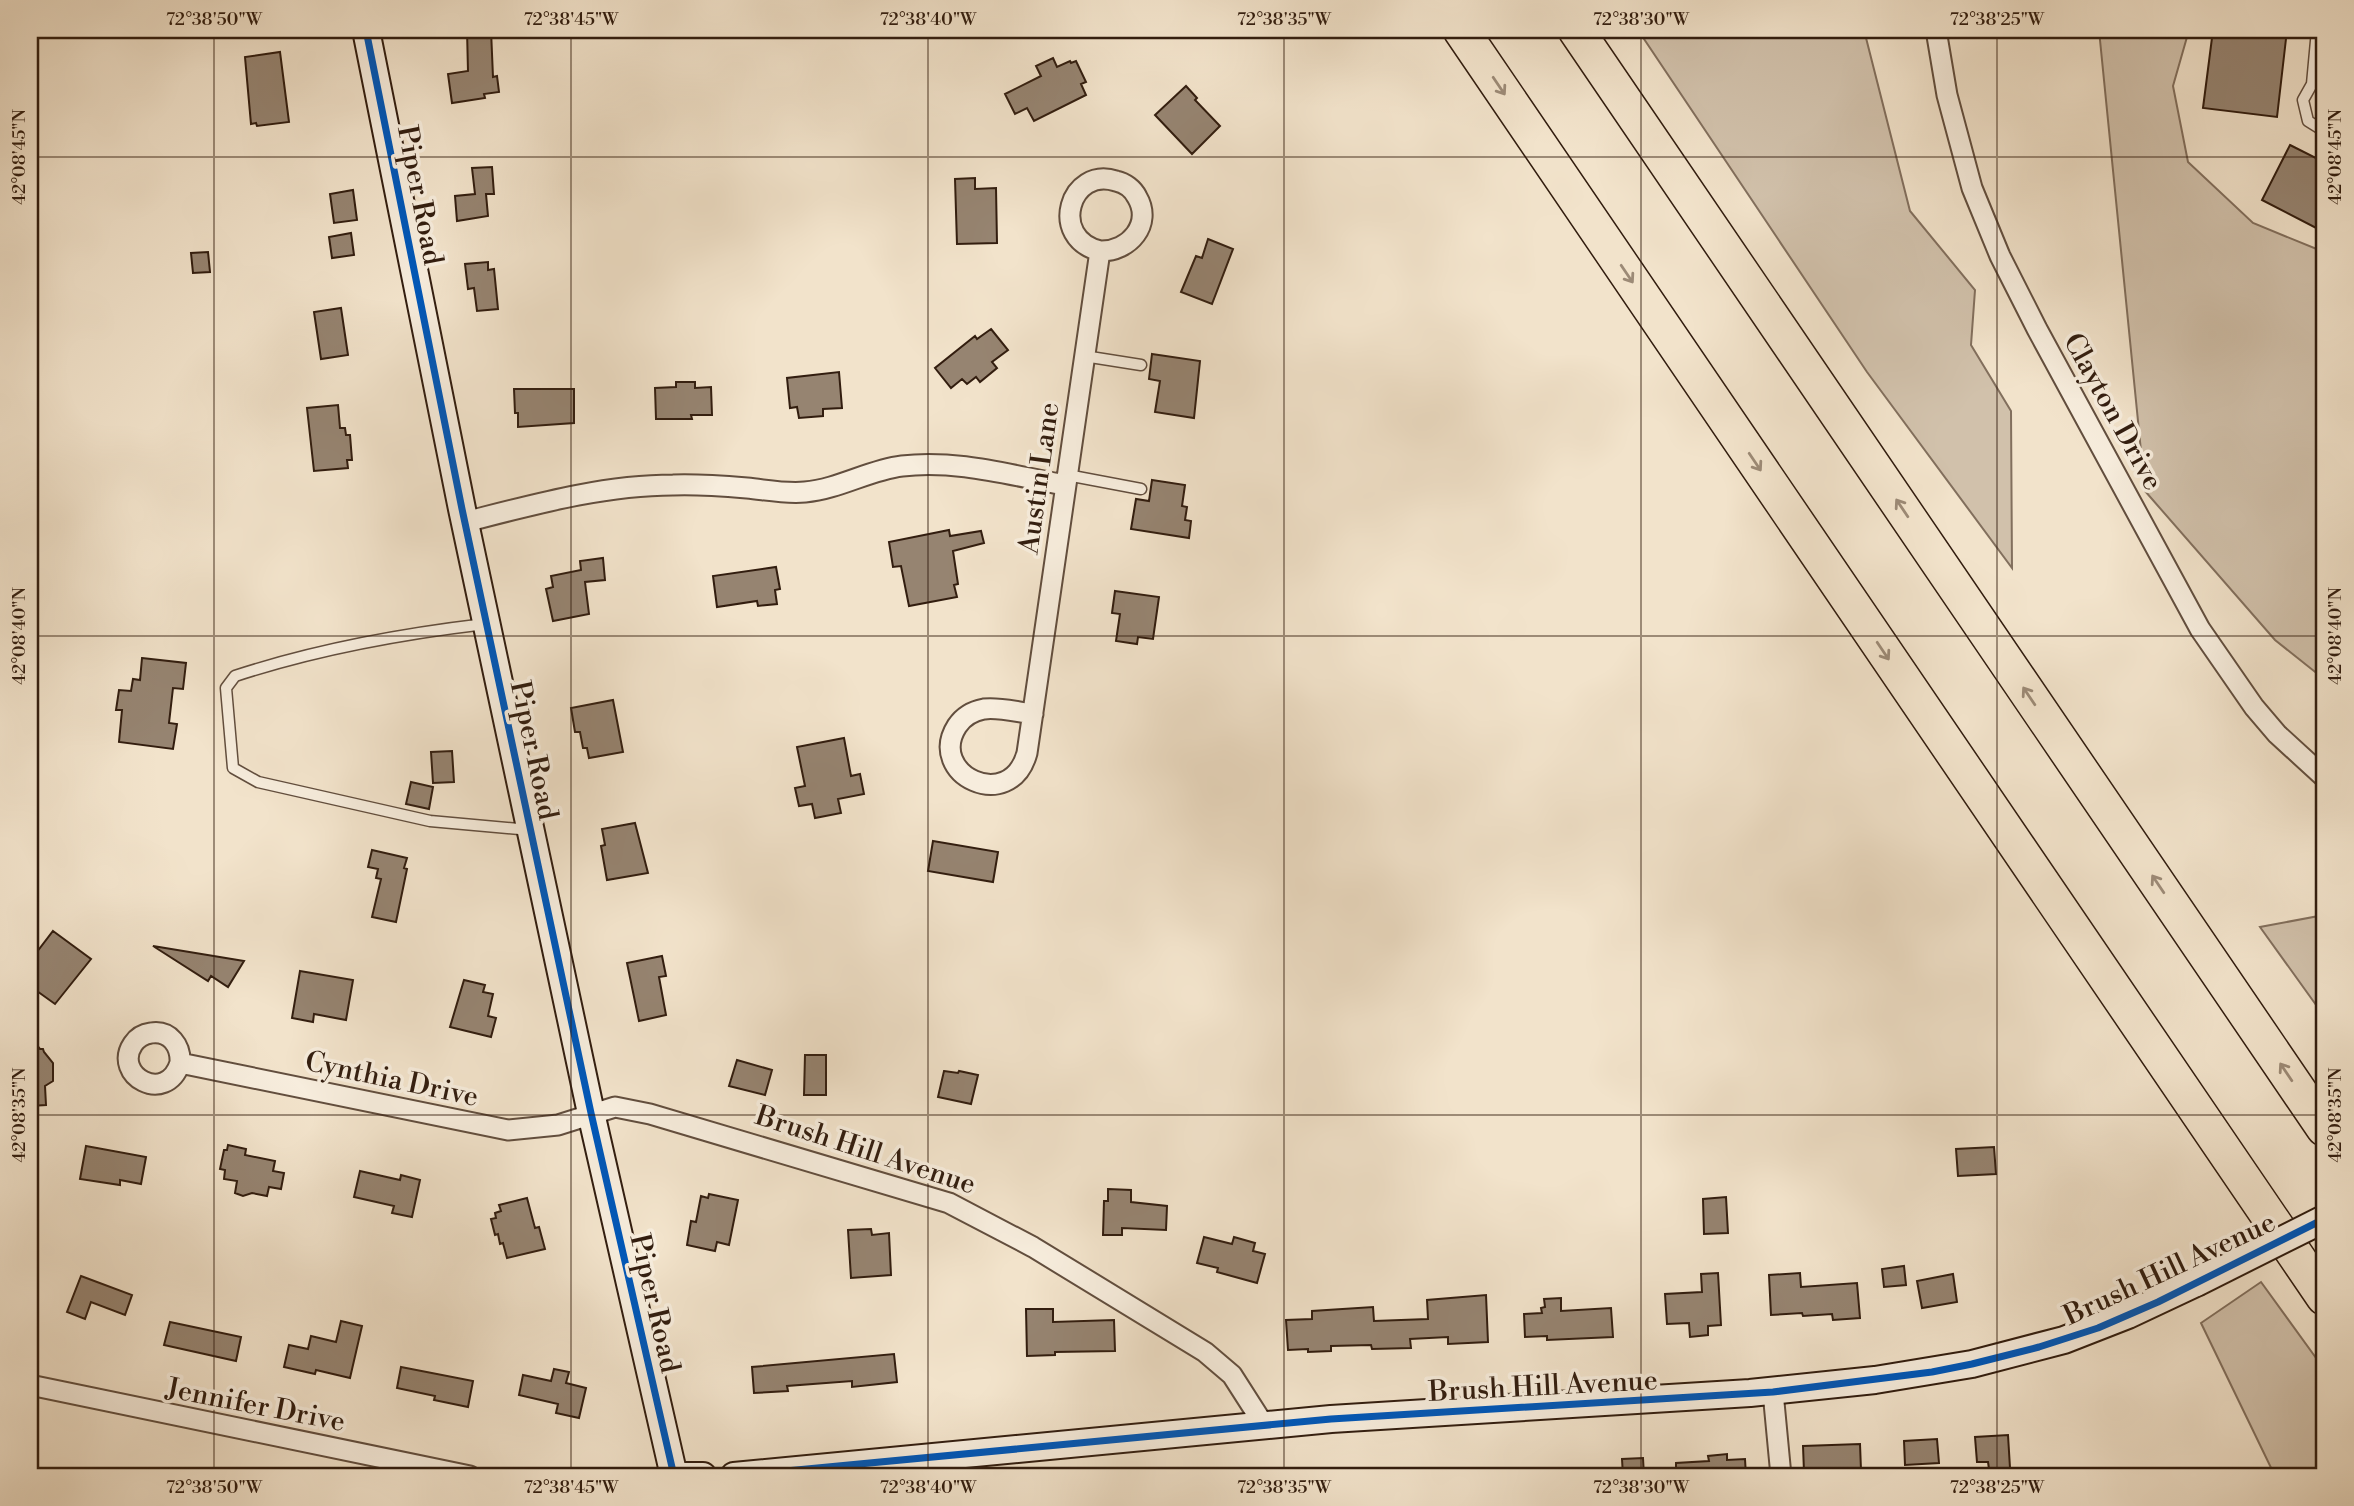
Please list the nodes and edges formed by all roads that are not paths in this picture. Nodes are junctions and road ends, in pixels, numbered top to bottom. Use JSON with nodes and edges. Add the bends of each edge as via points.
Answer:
{"nodes":[{"id":1,"x":366,"y":30,"type":"edge"},
{"id":2,"x":1461,"y":30,"type":"edge"},
{"id":3,"x":1576,"y":30,"type":"edge"},
{"id":4,"x":1936,"y":30,"type":"edge"},
{"id":5,"x":2317,"y":30,"type":"edge"},
{"id":6,"x":2324,"y":77,"type":"edge"},
{"id":7,"x":2312,"y":84,"type":"junction"},
{"id":8,"x":2324,"y":131,"type":"edge"},
{"id":9,"x":1100,"y":251,"type":"dead end"},
{"id":10,"x":1084,"y":356,"type":"junction"},
{"id":11,"x":1141,"y":365,"type":"dead end"},
{"id":12,"x":1066,"y":480,"type":"junction"},
{"id":13,"x":1141,"y":489,"type":"dead end"},
{"id":14,"x":465,"y":522,"type":"junction"},
{"id":15,"x":487,"y":624,"type":"junction"},
{"id":16,"x":1033,"y":714,"type":"junction"},
{"id":17,"x":2324,"y":777,"type":"edge"},
{"id":18,"x":531,"y":830,"type":"junction"},
{"id":19,"x":180,"y":1063,"type":"dead end"},
{"id":20,"x":591,"y":1113,"type":"junction"},
{"id":21,"x":2324,"y":1128,"type":"edge"},
{"id":22,"x":2324,"y":1219,"type":"edge"},
{"id":23,"x":2324,"y":1297,"type":"edge"},
{"id":24,"x":30,"y":1385,"type":"edge"},
{"id":25,"x":1773,"y":1392,"type":"junction"},
{"id":26,"x":1264,"y":1426,"type":"junction"},
{"id":27,"x":470,"y":1476,"type":"edge"},
{"id":28,"x":673,"y":1476,"type":"edge"},
{"id":29,"x":702,"y":1476,"type":"edge"},
{"id":30,"x":734,"y":1476,"type":"edge"},
{"id":31,"x":1781,"y":1476,"type":"edge"}],
"edges":[{"from":1,"to":14,"type":"street","name":"Piper Road"},
{"from":2,"to":23,"type":"highway","one_way":true},
{"from":21,"to":3,"type":"highway","one_way":true},
{"from":4,"to":17,"type":"street","name":"Clayton Drive","via":[[1947,95],[1972,188],[2031,317],[2200,629],[2254,707]]},
{"from":5,"to":7,"type":"lane"},
{"from":6,"to":7,"type":"lane"},
{"from":7,"to":8,"type":"lane","via":[[2303,100],[2308,121]]},
{"from":9,"to":10,"type":"street","name":"Austin Lane"},
{"from":10,"to":11,"type":"lane"},
{"from":10,"to":12,"type":"street","name":"Austin Lane"},
{"from":12,"to":13,"type":"lane"},
{"from":12,"to":14,"type":"street","via":[[919,464],[804,492],[699,485],[623,488]]},
{"from":12,"to":16,"type":"street","name":"Austin Lane"},
{"from":14,"to":15,"type":"street","name":"Piper Road"},
{"from":15,"to":18,"type":"street","name":"Piper Road"},
{"from":15,"to":18,"type":"lane","via":[[358,642],[235,676],[226,688],[233,768],[258,782],[430,821]]},
{"from":16,"to":16,"type":"street","name":"Austin Lane","via":[[988,709],[967,716],[951,741],[958,769],[983,785],[1012,778],[1025,760]]},
{"from":18,"to":20,"type":"street","name":"Piper Road"},
{"from":19,"to":20,"type":"street","name":"Cynthia Drive","via":[[508,1130],[558,1125]]},
{"from":20,"to":26,"type":"street","name":"Brush Hill Avenue","via":[[615,1107],[650,1114],[949,1203],[1033,1247],[1205,1352],[1231,1375]]},
{"from":20,"to":28,"type":"street","name":"Piper Road"},
{"from":22,"to":25,"type":"street","name":"Brush Hill Avenue","bridge":true,"via":[[2098,1328],[1932,1372]]},
{"from":24,"to":27,"type":"street","name":"Jennifer Drive"},
{"from":25,"to":26,"type":"street","name":"Brush Hill Avenue"},
{"from":25,"to":31,"type":"street"},
{"from":26,"to":30,"type":"street","name":"Brush Hill Avenue"},
{"from":28,"to":29,"type":"street"}]}
